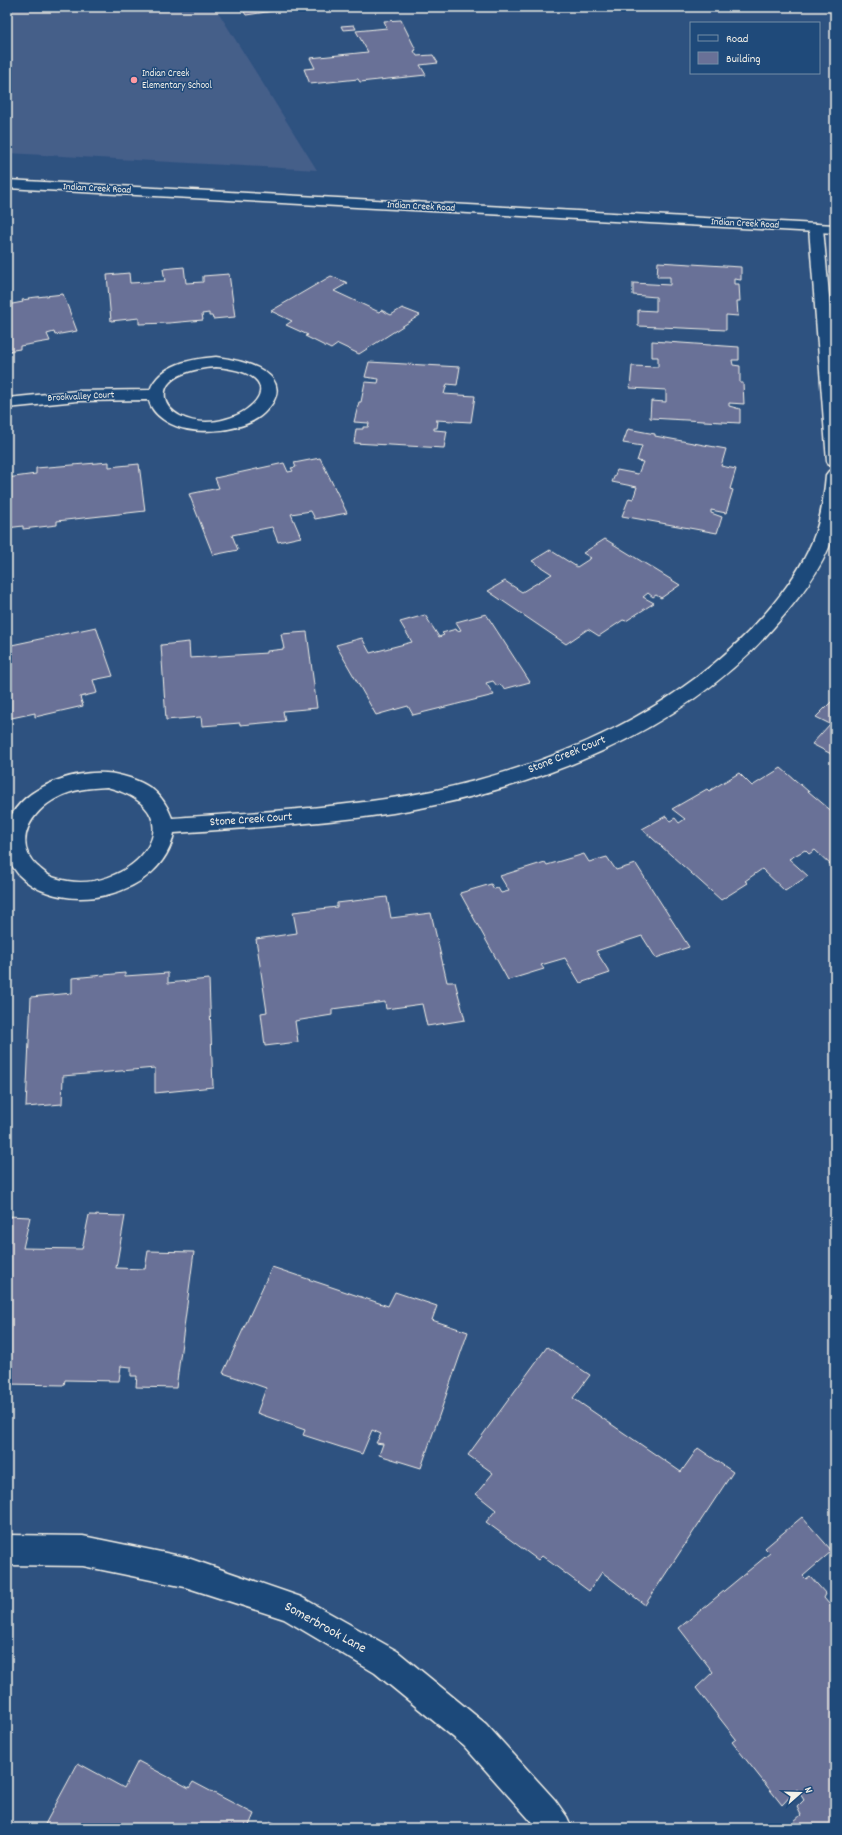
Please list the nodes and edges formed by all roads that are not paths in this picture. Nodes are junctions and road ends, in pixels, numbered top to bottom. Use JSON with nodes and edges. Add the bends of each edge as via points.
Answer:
{"nodes":[{"id":1,"x":7,"y":184,"type":"edge"},
{"id":2,"x":816,"y":228,"type":"junction"},
{"id":3,"x":835,"y":229,"type":"edge"},
{"id":4,"x":155,"y":395,"type":"junction"},
{"id":5,"x":7,"y":403,"type":"edge"},
{"id":6,"x":835,"y":461,"type":"edge"},
{"id":7,"x":835,"y":475,"type":"edge"},
{"id":8,"x":165,"y":826,"type":"junction"},
{"id":9,"x":7,"y":1550,"type":"edge"},
{"id":10,"x":556,"y":1828,"type":"edge"}],
"edges":[{"from":1,"to":2,"type":"street","name":"Indian Creek Road"},
{"from":2,"to":3,"type":"street","name":"Indian Creek Road"},
{"from":2,"to":6,"type":"street"},
{"from":4,"to":4,"type":"street","via":[[158,406],[167,415],[181,422],[199,426],[238,421],[264,404],[268,394],[267,384],[260,375],[249,368],[233,363],[216,362],[181,368],[159,385]]},
{"from":4,"to":5,"type":"street","name":"Brookvalley Court","via":[[77,396]]},
{"from":7,"to":8,"type":"street","name":"Stone Creek Court","via":[[824,532],[790,598],[756,636],[716,673],[663,710],[600,743],[536,769],[468,790],[397,804],[325,814]]},
{"from":8,"to":8,"type":"street","via":[[162,845],[151,862],[133,876],[110,886],[85,890],[60,888],[39,880],[24,867],[15,851],[16,833],[23,815],[38,799],[59,788],[83,781],[107,780],[129,785],[148,795],[160,810]]},
{"from":9,"to":10,"type":"street","name":"Somerbrook Lane","via":[[83,1551],[185,1572],[291,1607],[386,1662],[475,1734],[544,1811]]}]}
